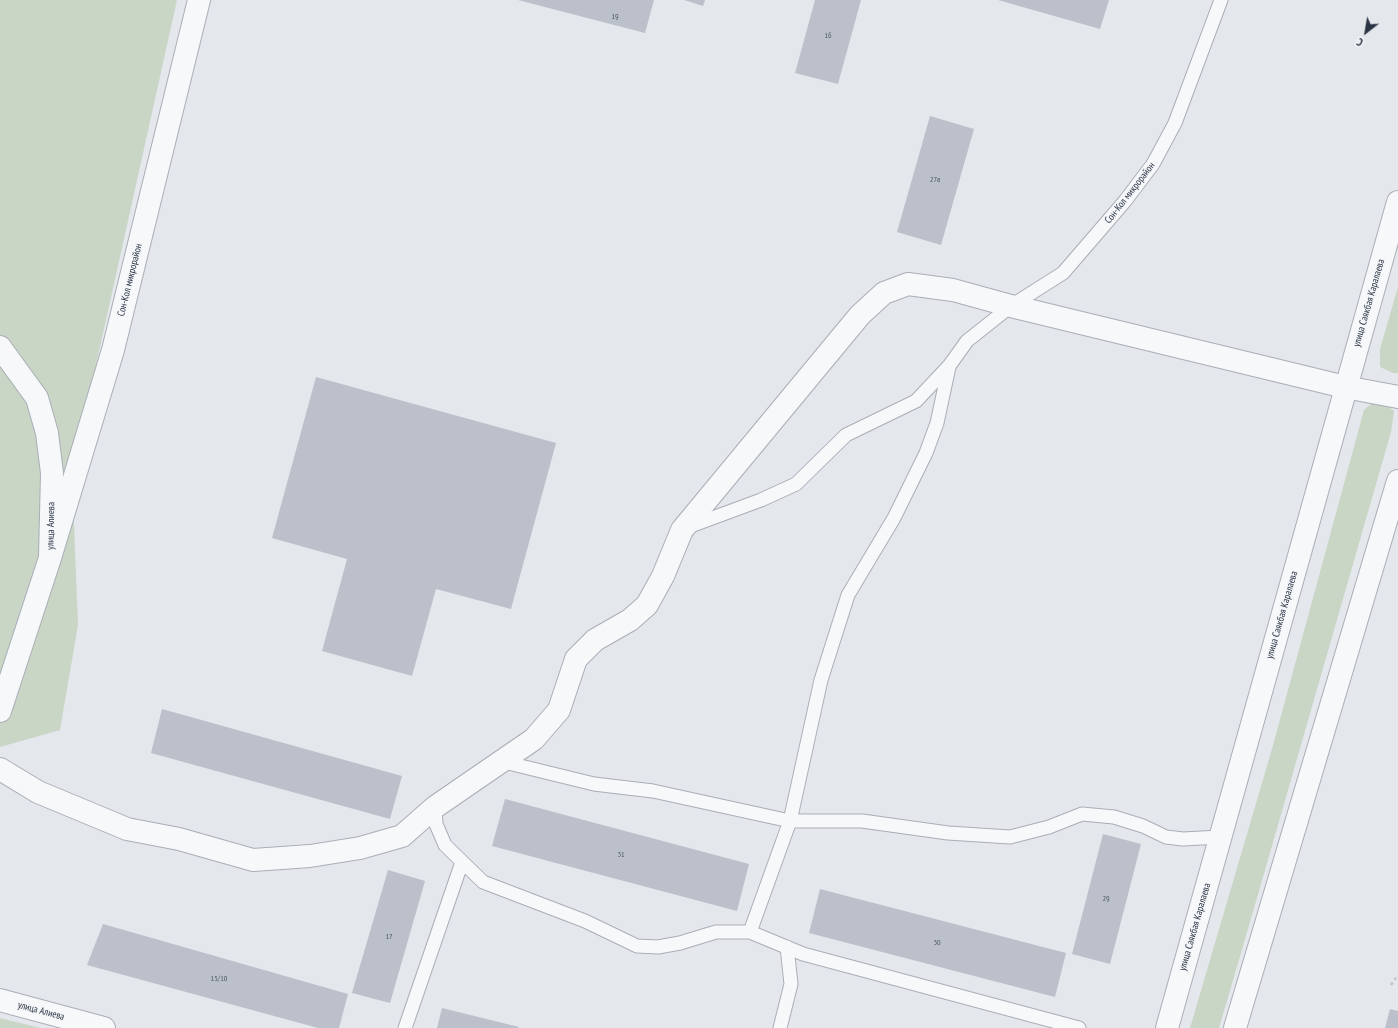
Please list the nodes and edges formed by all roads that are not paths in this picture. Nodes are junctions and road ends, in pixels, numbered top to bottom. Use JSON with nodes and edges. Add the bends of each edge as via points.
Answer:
{"nodes":[{"id":1,"x":199,"y":0,"type":"edge"},
{"id":2,"x":1221,"y":0,"type":"edge"},
{"id":3,"x":1398,"y":202,"type":"edge"},
{"id":4,"x":1010,"y":306,"type":"junction"},
{"id":5,"x":0,"y":347,"type":"edge"},
{"id":6,"x":949,"y":366,"type":"junction"},
{"id":7,"x":1345,"y":387,"type":"junction"},
{"id":8,"x":1398,"y":397,"type":"edge"},
{"id":9,"x":1398,"y":481,"type":"edge"},
{"id":10,"x":682,"y":530,"type":"junction"},
{"id":11,"x":50,"y":558,"type":"junction"},
{"id":12,"x":0,"y":711,"type":"edge"},
{"id":13,"x":500,"y":761,"type":"junction"},
{"id":14,"x":0,"y":769,"type":"edge"},
{"id":15,"x":435,"y":807,"type":"junction"},
{"id":16,"x":790,"y":821,"type":"junction"},
{"id":17,"x":1220,"y":837,"type":"junction"},
{"id":18,"x":462,"y":862,"type":"junction"},
{"id":19,"x":750,"y":932,"type":"junction"},
{"id":20,"x":787,"y":947,"type":"junction"},
{"id":21,"x":0,"y":1000,"type":"edge"},
{"id":22,"x":104,"y":1028,"type":"edge"},
{"id":23,"x":405,"y":1028,"type":"edge"},
{"id":24,"x":780,"y":1028,"type":"edge"},
{"id":25,"x":1079,"y":1028,"type":"edge"},
{"id":26,"x":1167,"y":1028,"type":"edge"},
{"id":27,"x":1235,"y":1028,"type":"edge"}],
"edges":[{"from":1,"to":11,"type":"street","name":"Сон-Кол микрорайон","via":[[113,350]]},
{"from":2,"to":4,"type":"lane","name":"Сон-Кол микрорайон","via":[[1175,124],[1153,164],[1063,273]]},
{"from":3,"to":7,"type":"street","name":"улица Саякбая Каралаева"},
{"from":4,"to":6,"type":"lane","name":"Сон-Кол микрорайон","via":[[967,341]]},
{"from":4,"to":7,"type":"street"},
{"from":4,"to":10,"type":"street","via":[[953,290],[908,284],[884,293],[860,315]]},
{"from":5,"to":11,"type":"street","name":"улица Алиева","via":[[37,398],[47,433],[52,473]]},
{"from":6,"to":10,"type":"lane","name":"Сон-Кол микрорайон","via":[[916,401],[846,435],[796,484]]},
{"from":6,"to":16,"type":"lane","via":[[937,423],[926,453],[894,518],[848,595],[821,680]]},
{"from":7,"to":8,"type":"street"},
{"from":7,"to":17,"type":"street","name":"улица Саякбая Каралаева"},
{"from":9,"to":27,"type":"street"},
{"from":10,"to":13,"type":"street","via":[[663,576],[647,605],[630,620],[595,640],[576,659],[558,710],[534,739]]},
{"from":11,"to":12,"type":"street","name":"улица Алиева"},
{"from":13,"to":15,"type":"street"},
{"from":13,"to":16,"type":"lane","via":[[594,784],[653,791]]},
{"from":14,"to":15,"type":"street","via":[[38,792],[126,830],[179,839],[253,860],[310,856],[360,848],[402,836]]},
{"from":15,"to":18,"type":"lane","via":[[436,824],[445,845]]},
{"from":16,"to":17,"type":"lane","via":[[862,821],[948,833],[1010,837],[1049,827],[1082,814],[1114,817],[1143,826],[1166,837]]},
{"from":16,"to":19,"type":"lane"},
{"from":17,"to":26,"type":"street","name":"улица Саякбая Каралаева"},
{"from":18,"to":19,"type":"lane","via":[[483,882],[585,921],[637,946],[665,946],[716,932]]},
{"from":18,"to":23,"type":"lane"},
{"from":19,"to":20,"type":"lane"},
{"from":20,"to":24,"type":"lane","via":[[791,984]]},
{"from":20,"to":25,"type":"lane","via":[[810,956]]},
{"from":21,"to":22,"type":"street","name":"улица Алиева"}]}
